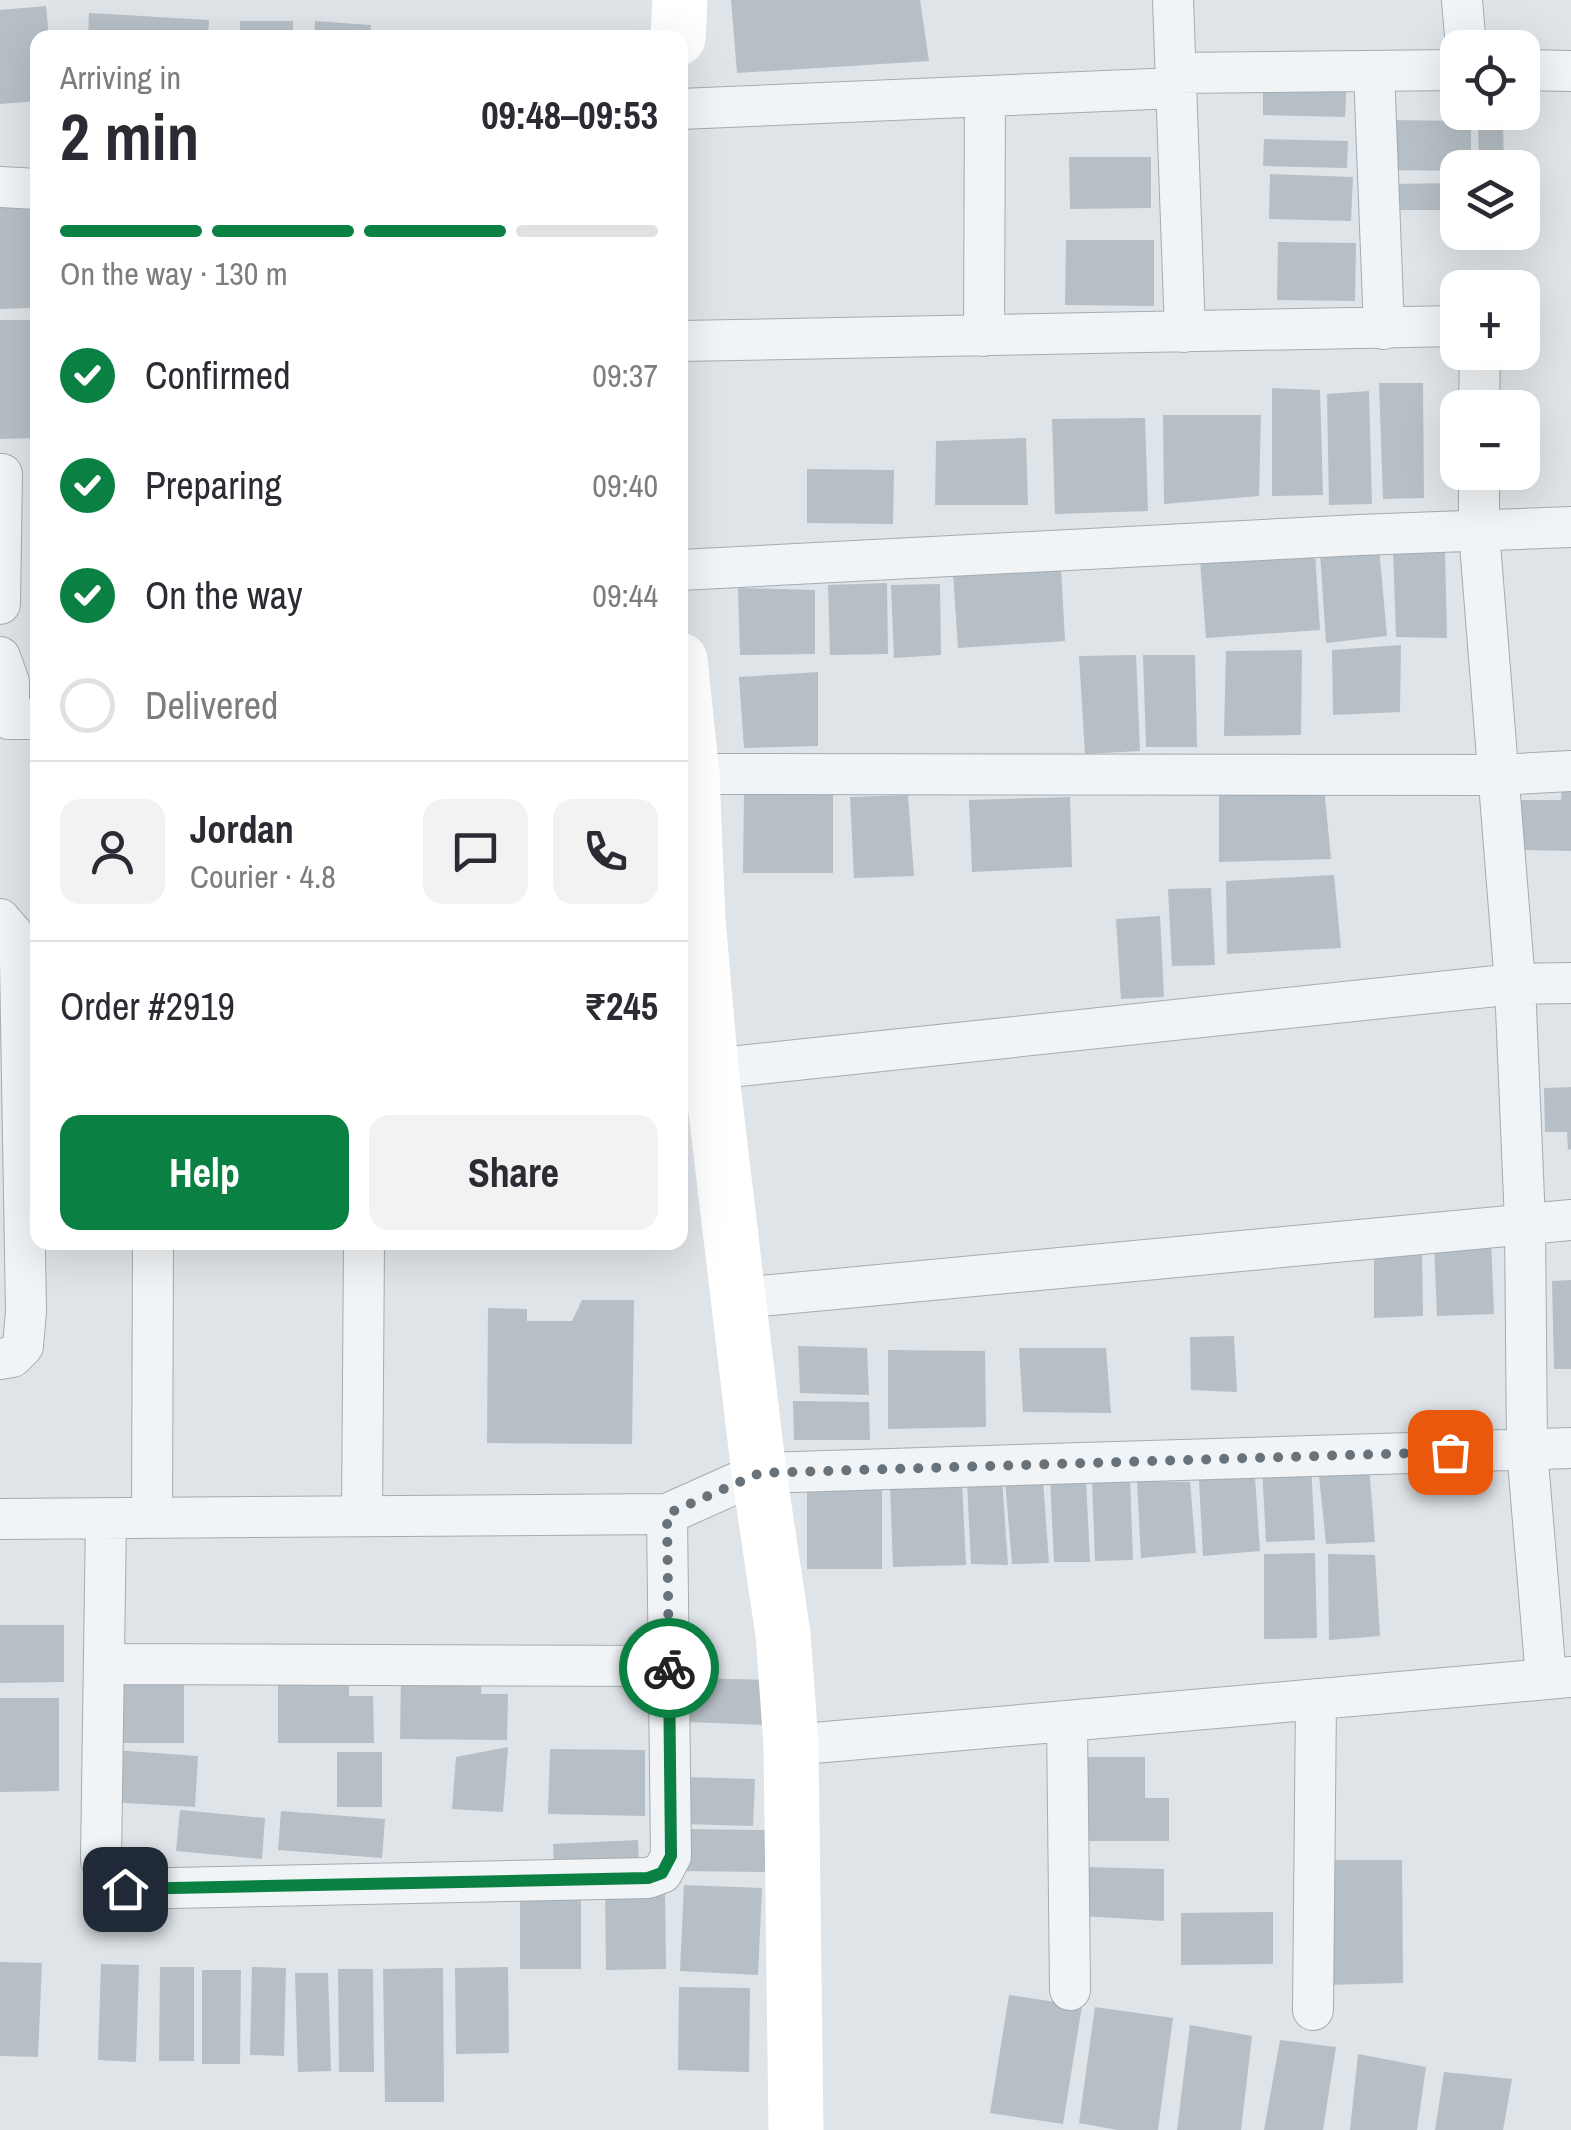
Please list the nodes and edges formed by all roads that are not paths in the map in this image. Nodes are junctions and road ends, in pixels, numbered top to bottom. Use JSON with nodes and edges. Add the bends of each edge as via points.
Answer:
{"nodes":[{"id":1,"x":680,"y":0,"type":"edge"},
{"id":2,"x":1174,"y":0,"type":"edge"},
{"id":3,"x":1462,"y":0,"type":"edge"},
{"id":4,"x":678,"y":30,"type":"edge"},
{"id":5,"x":1464,"y":30,"type":"edge"},
{"id":6,"x":1374,"y":70,"type":"junction"},
{"id":7,"x":1440,"y":70,"type":"edge"},
{"id":8,"x":1540,"y":70,"type":"edge"},
{"id":9,"x":1571,"y":71,"type":"edge"},
{"id":10,"x":1175,"y":81,"type":"junction"},
{"id":11,"x":985,"y":96,"type":"junction"},
{"id":12,"x":688,"y":109,"type":"edge"},
{"id":13,"x":0,"y":187,"type":"edge"},
{"id":14,"x":30,"y":188,"type":"edge"},
{"id":15,"x":1440,"y":326,"type":"edge"},
{"id":16,"x":1384,"y":328,"type":"junction"},
{"id":17,"x":1185,"y":332,"type":"junction"},
{"id":18,"x":984,"y":336,"type":"junction"},
{"id":19,"x":688,"y":341,"type":"edge"},
{"id":20,"x":13,"y":474,"type":"edge"},
{"id":21,"x":1479,"y":490,"type":"edge"},
{"id":22,"x":1571,"y":528,"type":"edge"},
{"id":23,"x":1478,"y":531,"type":"junction"},
{"id":24,"x":688,"y":570,"type":"edge"},
{"id":25,"x":0,"y":604,"type":"edge"},
{"id":26,"x":0,"y":658,"type":"edge"},
{"id":27,"x":30,"y":720,"type":"edge"},
{"id":28,"x":688,"y":739,"type":"edge"},
{"id":29,"x":1571,"y":771,"type":"edge"},
{"id":30,"x":1498,"y":775,"type":"junction"},
{"id":31,"x":688,"y":875,"type":"edge"},
{"id":32,"x":0,"y":918,"type":"edge"},
{"id":33,"x":689,"y":920,"type":"edge"},
{"id":34,"x":1571,"y":983,"type":"edge"},
{"id":35,"x":1514,"y":984,"type":"junction"},
{"id":36,"x":712,"y":1068,"type":"junction"},
{"id":37,"x":1571,"y":1220,"type":"edge"},
{"id":38,"x":1525,"y":1222,"type":"junction"},
{"id":39,"x":154,"y":1250,"type":"edge"},
{"id":40,"x":364,"y":1250,"type":"edge"},
{"id":41,"x":740,"y":1298,"type":"junction"},
{"id":42,"x":0,"y":1359,"type":"edge"},
{"id":43,"x":1571,"y":1448,"type":"edge"},
{"id":44,"x":1527,"y":1449,"type":"junction"},
{"id":45,"x":760,"y":1473,"type":"junction"},
{"id":46,"x":667,"y":1514,"type":"junction"},
{"id":47,"x":362,"y":1516,"type":"junction"},
{"id":48,"x":106,"y":1518,"type":"junction"},
{"id":49,"x":152,"y":1518,"type":"junction"},
{"id":50,"x":0,"y":1519,"type":"edge"},
{"id":51,"x":104,"y":1664,"type":"junction"},
{"id":52,"x":669,"y":1666,"type":"junction"},
{"id":53,"x":1559,"y":1678,"type":"edge"},
{"id":54,"x":1316,"y":1699,"type":"junction"},
{"id":55,"x":1066,"y":1721,"type":"junction"},
{"id":56,"x":791,"y":1745,"type":"junction"},
{"id":57,"x":1070,"y":1990,"type":"dead end"},
{"id":58,"x":1313,"y":2010,"type":"dead end"},
{"id":59,"x":796,"y":2130,"type":"edge"}],
"edges":[{"from":1,"to":4,"type":"street"},
{"from":2,"to":10,"type":"street"},
{"from":3,"to":5,"type":"street"},
{"from":6,"to":7,"type":"street"},
{"from":6,"to":10,"type":"street"},
{"from":6,"to":16,"type":"street"},
{"from":8,"to":9,"type":"street"},
{"from":10,"to":11,"type":"street"},
{"from":10,"to":17,"type":"street"},
{"from":11,"to":12,"type":"street"},
{"from":11,"to":18,"type":"street"},
{"from":13,"to":14,"type":"street"},
{"from":15,"to":16,"type":"street"},
{"from":16,"to":17,"type":"street"},
{"from":17,"to":18,"type":"street"},
{"from":18,"to":19,"type":"street"},
{"from":20,"to":25,"type":"street"},
{"from":21,"to":23,"type":"street"},
{"from":22,"to":23,"type":"street"},
{"from":23,"to":24,"type":"street"},
{"from":23,"to":30,"type":"street"},
{"from":26,"to":27,"type":"street","via":[[9,682],[9,719]]},
{"from":28,"to":30,"type":"street"},
{"from":29,"to":30,"type":"street"},
{"from":30,"to":35,"type":"street"},
{"from":31,"to":33,"type":"street"},
{"from":32,"to":42,"type":"street","via":[[13,934],[20,962],[26,1312],[23,1346]]},
{"from":33,"to":36,"type":"street"},
{"from":34,"to":35,"type":"street"},
{"from":35,"to":36,"type":"street"},
{"from":35,"to":38,"type":"street"},
{"from":36,"to":41,"type":"street"},
{"from":37,"to":38,"type":"street"},
{"from":38,"to":41,"type":"street"},
{"from":38,"to":44,"type":"street"},
{"from":39,"to":49,"type":"street"},
{"from":40,"to":47,"type":"street"},
{"from":41,"to":45,"type":"street"},
{"from":43,"to":44,"type":"street"},
{"from":44,"to":45,"type":"street"},
{"from":44,"to":53,"type":"street"},
{"from":45,"to":46,"type":"street"},
{"from":45,"to":56,"type":"street"},
{"from":46,"to":47,"type":"street"},
{"from":46,"to":52,"type":"street"},
{"from":47,"to":49,"type":"street"},
{"from":48,"to":49,"type":"street"},
{"from":48,"to":50,"type":"street"},
{"from":48,"to":51,"type":"street"},
{"from":51,"to":52,"type":"street"},
{"from":51,"to":52,"type":"street","via":[[102,1860],[108,1879],[125,1889],[662,1873],[671,1856]]},
{"from":53,"to":54,"type":"street"},
{"from":54,"to":55,"type":"street"},
{"from":54,"to":58,"type":"street"},
{"from":55,"to":56,"type":"street"},
{"from":55,"to":57,"type":"street"},
{"from":56,"to":59,"type":"street"}]}
